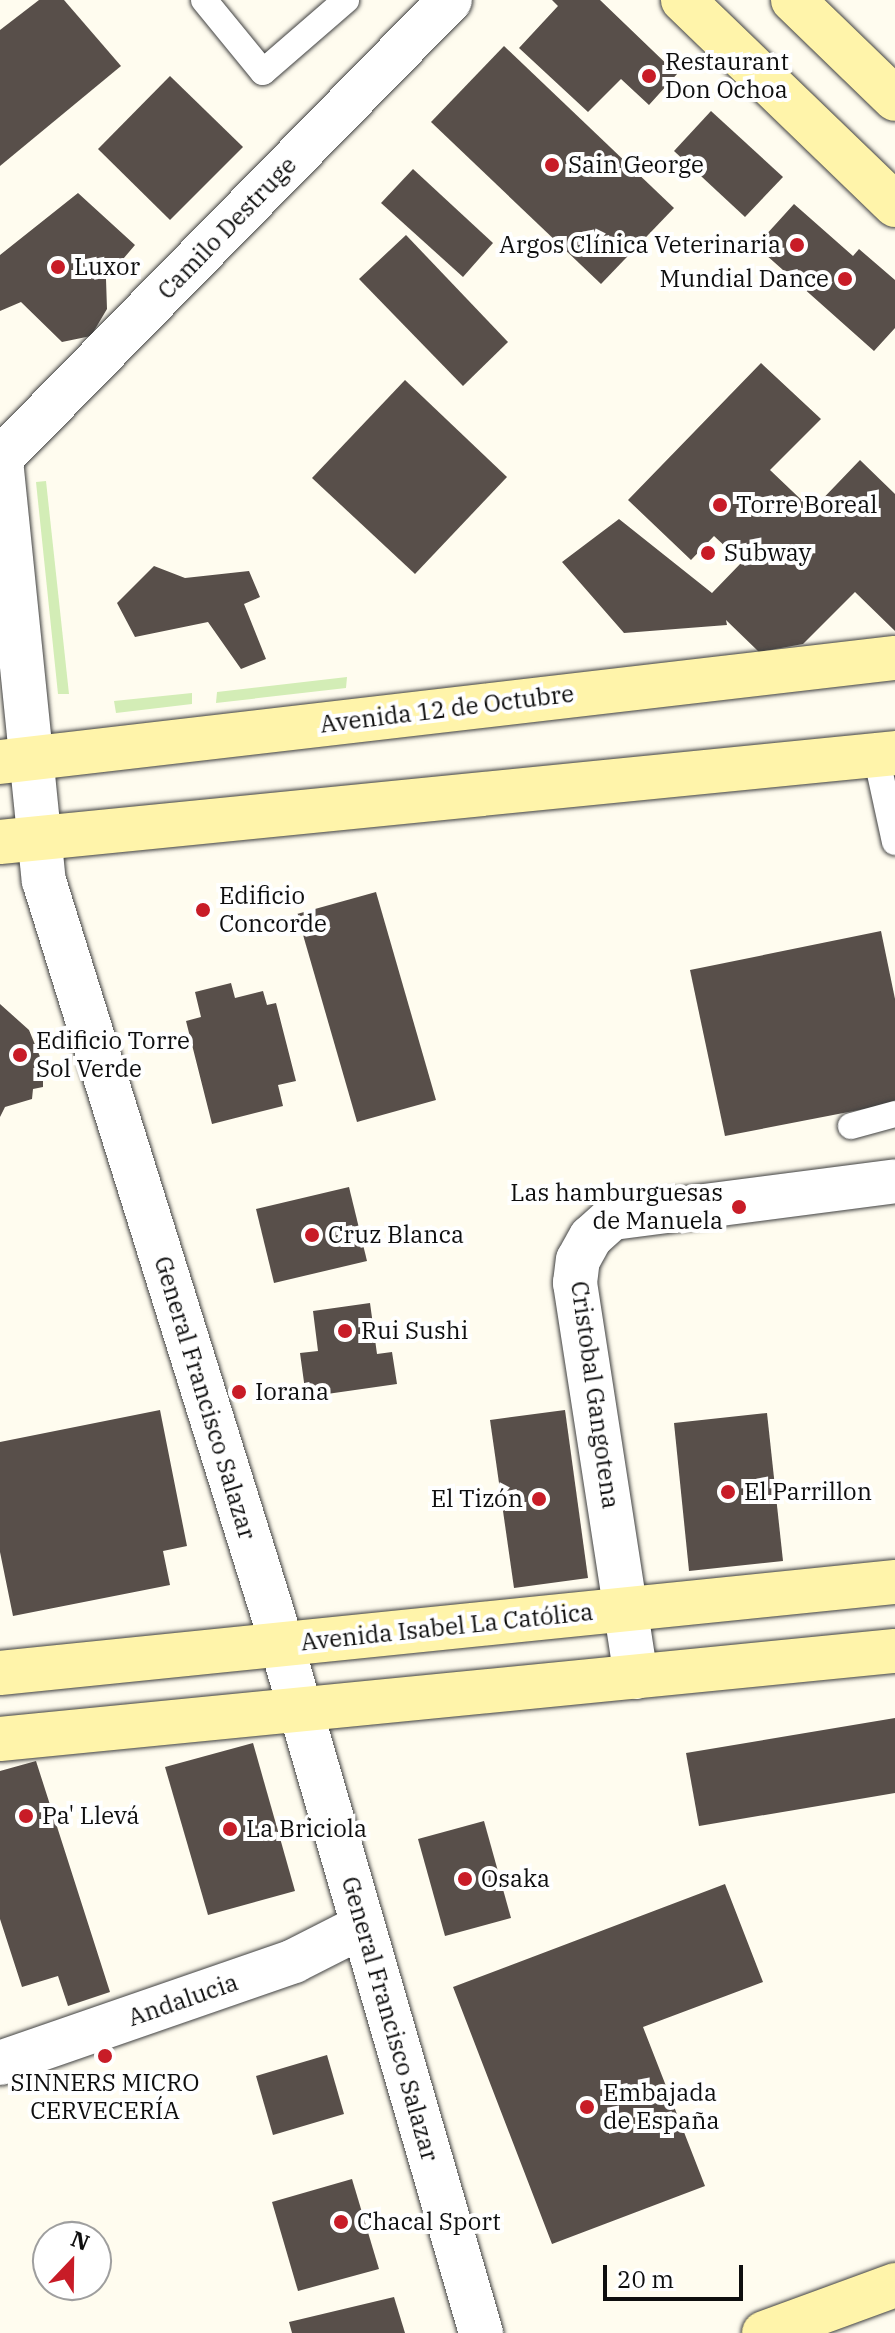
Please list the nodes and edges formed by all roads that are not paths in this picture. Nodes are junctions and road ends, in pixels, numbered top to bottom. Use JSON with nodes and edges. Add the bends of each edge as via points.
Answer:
{"nodes":[{"id":1,"x":204,"y":0,"type":"edge"},
{"id":2,"x":346,"y":0,"type":"edge"},
{"id":3,"x":450,"y":0,"type":"edge"},
{"id":4,"x":683,"y":0,"type":"edge"},
{"id":5,"x":793,"y":0,"type":"edge"},
{"id":6,"x":895,"y":99,"type":"edge"},
{"id":7,"x":895,"y":205,"type":"edge"},
{"id":8,"x":2,"y":453,"type":"edge"},
{"id":9,"x":895,"y":658,"type":"edge"},
{"id":10,"x":885,"y":754,"type":"edge"},
{"id":11,"x":16,"y":760,"type":"edge"},
{"id":12,"x":18,"y":840,"type":"edge"},
{"id":13,"x":895,"y":842,"type":"edge"},
{"id":14,"x":895,"y":1114,"type":"edge"},
{"id":15,"x":851,"y":1126,"type":"dead end"},
{"id":16,"x":895,"y":1181,"type":"edge"},
{"id":17,"x":895,"y":1582,"type":"edge"},
{"id":18,"x":627,"y":1608,"type":"junction"},
{"id":19,"x":280,"y":1644,"type":"junction"},
{"id":20,"x":895,"y":1651,"type":"edge"},
{"id":21,"x":0,"y":1673,"type":"edge"},
{"id":22,"x":636,"y":1677,"type":"junction"},
{"id":23,"x":299,"y":1710,"type":"junction"},
{"id":24,"x":0,"y":1739,"type":"edge"},
{"id":25,"x":363,"y":1926,"type":"junction"},
{"id":26,"x":0,"y":2063,"type":"edge"},
{"id":27,"x":895,"y":2285,"type":"edge"},
{"id":28,"x":481,"y":2333,"type":"edge"},
{"id":29,"x":764,"y":2333,"type":"edge"}],
"edges":[{"from":1,"to":2,"type":"lane","via":[[263,72]]},
{"from":3,"to":8,"type":"street","name":"Camilo Destruge"},
{"from":4,"to":7,"type":"street"},
{"from":5,"to":6,"type":"street"},
{"from":8,"to":11,"type":"street","name":"General Francisco Salazar"},
{"from":9,"to":11,"type":"street","name":"Avenida 12 de Octubre"},
{"from":10,"to":12,"type":"street"},
{"from":10,"to":13,"type":"lane"},
{"from":11,"to":12,"type":"street","name":"General Francisco Salazar"},
{"from":12,"to":19,"type":"street","name":"General Francisco Salazar","via":[[44,881]]},
{"from":14,"to":15,"type":"lane"},
{"from":16,"to":18,"type":"street","name":"Cristobal Gangotena","via":[[641,1212],[612,1218],[591,1237],[578,1260],[575,1283]]},
{"from":17,"to":18,"type":"street","name":"Avenida Isabel La Católica"},
{"from":18,"to":19,"type":"street","name":"Avenida Isabel La Católica"},
{"from":18,"to":22,"type":"street","name":"Cristobal Gangotena"},
{"from":19,"to":21,"type":"street","name":"Avenida Isabel La Católica"},
{"from":19,"to":23,"type":"street","name":"General Francisco Salazar"},
{"from":20,"to":22,"type":"street"},
{"from":22,"to":23,"type":"street"},
{"from":23,"to":24,"type":"street"},
{"from":23,"to":25,"type":"street","name":"General Francisco Salazar"},
{"from":25,"to":26,"type":"street","name":"Andalucia","via":[[294,1961]]},
{"from":25,"to":28,"type":"street","name":"General Francisco Salazar"},
{"from":27,"to":29,"type":"street"}]}
